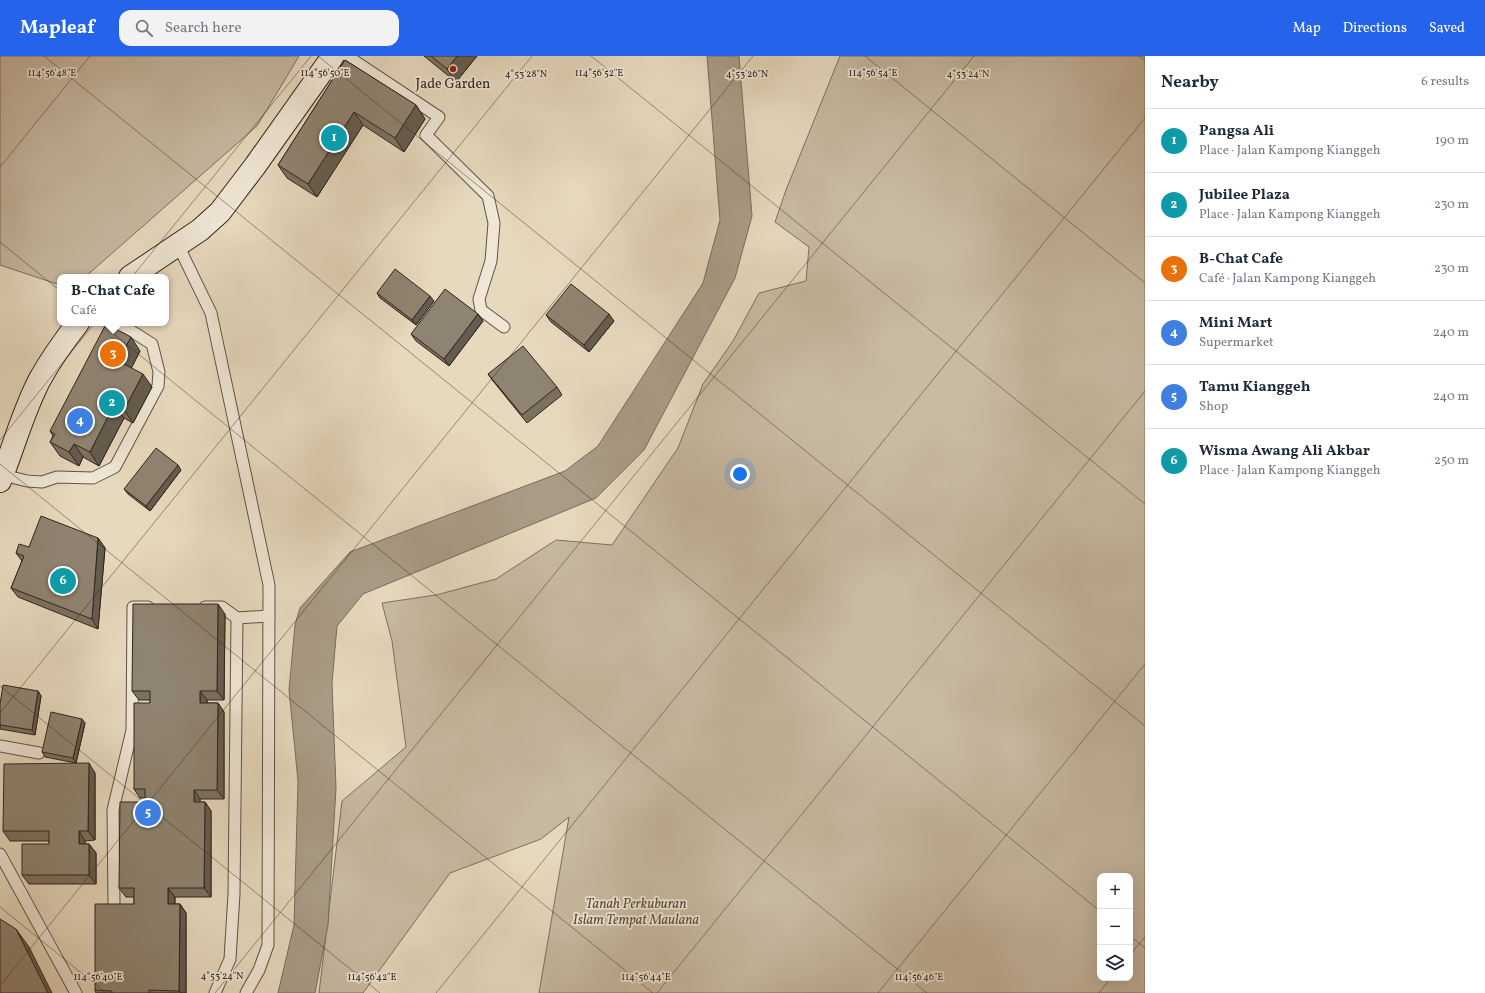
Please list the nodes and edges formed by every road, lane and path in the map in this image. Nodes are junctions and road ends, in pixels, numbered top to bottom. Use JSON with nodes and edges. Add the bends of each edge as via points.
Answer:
{"nodes":[{"id":1,"x":332,"y":56,"type":"edge"},
{"id":2,"x":347,"y":56,"type":"edge"},
{"id":3,"x":178,"y":245,"type":"junction"},
{"id":4,"x":134,"y":274,"type":"edge"},
{"id":5,"x":76,"y":326,"type":"edge"},
{"id":6,"x":117,"y":326,"type":"edge"},
{"id":7,"x":504,"y":327,"type":"dead end"},
{"id":8,"x":1,"y":478,"type":"edge"},
{"id":9,"x":155,"y":607,"type":"edge"},
{"id":10,"x":192,"y":607,"type":"edge"},
{"id":11,"x":269,"y":616,"type":"junction"},
{"id":12,"x":237,"y":618,"type":"junction"},
{"id":13,"x":0,"y":746,"type":"edge"},
{"id":14,"x":39,"y":753,"type":"dead end"},
{"id":15,"x":0,"y":854,"type":"edge"},
{"id":16,"x":114,"y":905,"type":"edge"},
{"id":17,"x":76,"y":993,"type":"edge"},
{"id":18,"x":215,"y":993,"type":"edge"},
{"id":19,"x":246,"y":993,"type":"edge"}],
"edges":[{"from":1,"to":3,"type":"main road","via":[[220,212]]},
{"from":2,"to":7,"type":"lane","via":[[439,117],[426,135],[488,196],[494,223],[493,246],[491,261],[478,299],[481,310]]},
{"from":3,"to":4,"type":"main road"},
{"from":3,"to":11,"type":"lane","via":[[211,313],[270,585]]},
{"from":5,"to":8,"type":"main road","via":[[40,379]]},
{"from":6,"to":8,"type":"lane","via":[[124,327],[152,344],[159,372],[158,386],[115,467],[93,478],[57,477],[42,482]]},
{"from":9,"to":16,"type":"lane","via":[[133,607],[132,730],[113,810]]},
{"from":10,"to":12,"type":"lane","via":[[222,607]]},
{"from":11,"to":12,"type":"lane"},
{"from":11,"to":19,"type":"lane","via":[[268,945]]},
{"from":12,"to":18,"type":"lane","via":[[234,894],[230,958]]},
{"from":13,"to":14,"type":"lane"},
{"from":15,"to":17,"type":"lane"}]}
